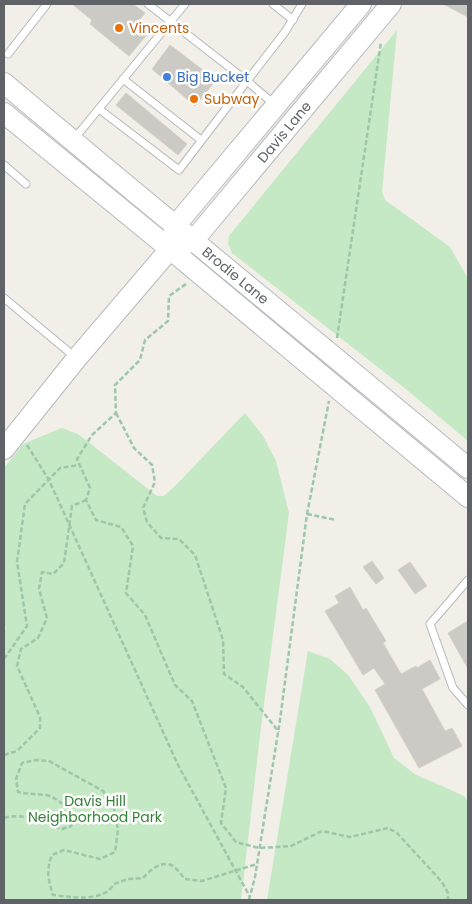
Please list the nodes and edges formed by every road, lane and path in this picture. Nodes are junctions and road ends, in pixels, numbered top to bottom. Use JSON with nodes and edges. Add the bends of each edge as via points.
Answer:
{"nodes":[{"id":1,"x":47,"y":4,"type":"edge"},
{"id":2,"x":148,"y":4,"type":"edge"},
{"id":3,"x":185,"y":4,"type":"edge"},
{"id":4,"x":272,"y":4,"type":"edge"},
{"id":5,"x":302,"y":4,"type":"edge"},
{"id":6,"x":361,"y":4,"type":"edge"},
{"id":7,"x":391,"y":4,"type":"edge"},
{"id":8,"x":293,"y":20,"type":"junction"},
{"id":9,"x":170,"y":22,"type":"junction"},
{"id":10,"x":382,"y":38,"type":"dead end"},
{"id":11,"x":8,"y":54,"type":"dead end"},
{"id":12,"x":123,"y":79,"type":"junction"},
{"id":13,"x":247,"y":81,"type":"junction"},
{"id":14,"x":4,"y":84,"type":"edge"},
{"id":15,"x":276,"y":106,"type":"junction"},
{"id":16,"x":99,"y":109,"type":"junction"},
{"id":17,"x":4,"y":113,"type":"edge"},
{"id":18,"x":298,"y":114,"type":"junction"},
{"id":19,"x":201,"y":140,"type":"junction"},
{"id":20,"x":72,"y":141,"type":"junction"},
{"id":21,"x":4,"y":165,"type":"edge"},
{"id":22,"x":26,"y":184,"type":"dead end"},
{"id":23,"x":175,"y":226,"type":"junction"},
{"id":24,"x":193,"y":241,"type":"junction"},
{"id":25,"x":170,"y":249,"type":"junction"},
{"id":26,"x":191,"y":280,"type":"dead end"},
{"id":27,"x":4,"y":298,"type":"edge"},
{"id":28,"x":336,"y":344,"type":"dead end"},
{"id":29,"x":77,"y":358,"type":"junction"},
{"id":30,"x":330,"y":395,"type":"dead end"},
{"id":31,"x":116,"y":413,"type":"junction"},
{"id":32,"x":18,"y":431,"type":"junction"},
{"id":33,"x":4,"y":449,"type":"edge"},
{"id":34,"x":79,"y":465,"type":"junction"},
{"id":35,"x":468,"y":468,"type":"edge"},
{"id":36,"x":49,"y":480,"type":"junction"},
{"id":37,"x":468,"y":496,"type":"edge"},
{"id":38,"x":86,"y":500,"type":"junction"},
{"id":39,"x":307,"y":514,"type":"junction"},
{"id":40,"x":336,"y":520,"type":"dead end"},
{"id":41,"x":69,"y":524,"type":"junction"},
{"id":42,"x":468,"y":580,"type":"edge"},
{"id":43,"x":4,"y":659,"type":"edge"},
{"id":44,"x":468,"y":705,"type":"edge"},
{"id":45,"x":279,"y":732,"type":"junction"},
{"id":46,"x":4,"y":755,"type":"edge"},
{"id":47,"x":4,"y":818,"type":"edge"},
{"id":48,"x":259,"y":848,"type":"junction"},
{"id":49,"x":257,"y":864,"type":"junction"},
{"id":50,"x":235,"y":870,"type":"junction"},
{"id":51,"x":249,"y":899,"type":"edge"},
{"id":52,"x":448,"y":900,"type":"edge"}],
"edges":[{"from":1,"to":11,"type":"lane"},
{"from":2,"to":9,"type":"lane"},
{"from":3,"to":9,"type":"lane"},
{"from":4,"to":8,"type":"lane"},
{"from":5,"to":8,"type":"lane"},
{"from":6,"to":15,"type":"main road","name":"Davis Lane"},
{"from":6,"to":18,"type":"main road","via":[[360,26],[319,75]]},
{"from":7,"to":18,"type":"main road","name":"Davis Lane"},
{"from":8,"to":13,"type":"lane"},
{"from":9,"to":12,"type":"lane"},
{"from":9,"to":13,"type":"lane"},
{"from":10,"to":28,"type":"path"},
{"from":12,"to":16,"type":"lane"},
{"from":12,"to":19,"type":"lane"},
{"from":13,"to":15,"type":"lane"},
{"from":13,"to":19,"type":"lane"},
{"from":14,"to":20,"type":"main road","name":"Brodie Lane"},
{"from":15,"to":23,"type":"main road","name":"Davis Lane"},
{"from":16,"to":19,"type":"lane","via":[[179,170]]},
{"from":16,"to":20,"type":"lane"},
{"from":17,"to":25,"type":"main road","name":"Brodie Lane"},
{"from":18,"to":24,"type":"main road","name":"Davis Lane"},
{"from":20,"to":23,"type":"main road","name":"Brodie Lane"},
{"from":21,"to":22,"type":"lane"},
{"from":23,"to":24,"type":"main road","name":"Brodie Lane"},
{"from":23,"to":25,"type":"main road","name":"Davis Lane"},
{"from":24,"to":25,"type":"main road"},
{"from":24,"to":35,"type":"main road","name":"Brodie Lane"},
{"from":25,"to":29,"type":"main road","name":"Davis Lane"},
{"from":25,"to":37,"type":"main road","name":"Brodie Lane"},
{"from":26,"to":31,"type":"path","via":[[168,296],[168,321],[145,340],[140,360],[115,385]]},
{"from":27,"to":29,"type":"lane"},
{"from":29,"to":32,"type":"main road","name":"Davis Lane"},
{"from":30,"to":39,"type":"path"},
{"from":31,"to":34,"type":"path","via":[[92,434],[76,459]]},
{"from":31,"to":45,"type":"path","via":[[134,448],[152,464],[155,482],[143,508],[147,522],[161,538],[179,538],[195,555],[223,640],[224,674],[243,687]]},
{"from":32,"to":33,"type":"main road","name":"Davis Lane"},
{"from":32,"to":36,"type":"path"},
{"from":34,"to":36,"type":"path","via":[[60,468]]},
{"from":34,"to":38,"type":"path","via":[[90,488]]},
{"from":36,"to":41,"type":"path"},
{"from":36,"to":43,"type":"path","via":[[25,504],[17,562],[27,626]]},
{"from":38,"to":41,"type":"path","via":[[72,506]]},
{"from":38,"to":48,"type":"path","via":[[96,520],[121,527],[133,546],[126,592],[145,615],[175,685],[192,701],[226,788],[221,823],[236,842]]},
{"from":39,"to":40,"type":"path"},
{"from":39,"to":45,"type":"path"},
{"from":41,"to":46,"type":"path","via":[[64,563],[54,574],[42,572],[39,589],[47,618],[38,638],[21,649],[17,666],[40,717],[40,728],[17,751]]},
{"from":41,"to":50,"type":"path","via":[[178,765]]},
{"from":42,"to":44,"type":"lane","via":[[430,624],[453,688]]},
{"from":45,"to":48,"type":"path"},
{"from":47,"to":50,"type":"path","via":[[12,815],[30,817],[62,830],[71,826],[75,815],[64,805],[47,795],[18,792],[16,779],[22,763],[50,761],[103,791],[114,809],[118,830],[114,852],[100,859],[64,850],[52,856],[47,878],[54,895],[101,896],[114,884],[143,878],[151,869],[167,864],[185,879],[202,881]]},
{"from":48,"to":49,"type":"path"},
{"from":48,"to":52,"type":"path","via":[[290,846],[322,831],[350,837],[388,828],[397,833],[442,882]]},
{"from":49,"to":50,"type":"path"},
{"from":49,"to":51,"type":"path"},
{"from":50,"to":51,"type":"path"}]}
